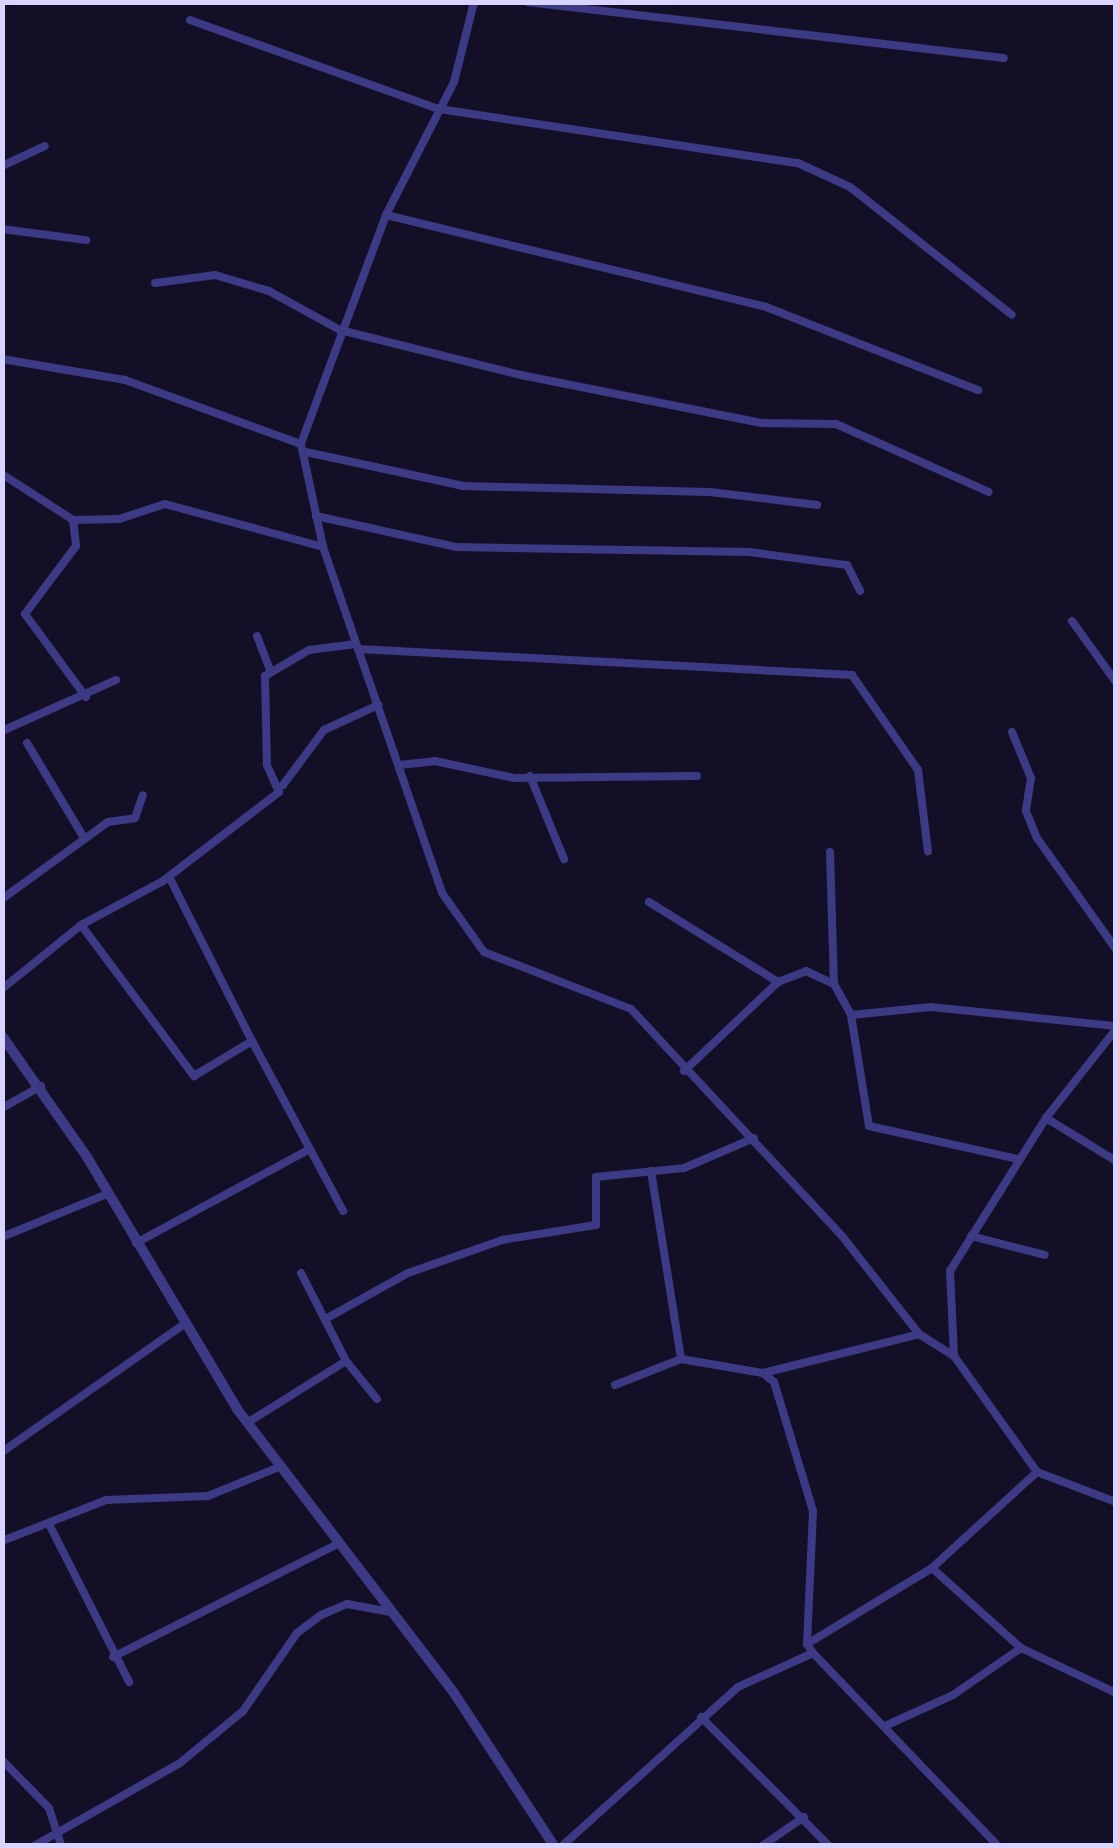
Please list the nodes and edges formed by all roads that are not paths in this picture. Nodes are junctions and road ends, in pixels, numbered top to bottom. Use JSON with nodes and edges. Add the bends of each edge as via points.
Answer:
{"nodes":[{"id":1,"x":474,"y":2,"type":"edge"},
{"id":2,"x":527,"y":2,"type":"edge"},
{"id":3,"x":190,"y":20,"type":"dead end"},
{"id":4,"x":1004,"y":58,"type":"dead end"},
{"id":5,"x":438,"y":109,"type":"junction"},
{"id":6,"x":45,"y":146,"type":"dead end"},
{"id":7,"x":2,"y":166,"type":"edge"},
{"id":8,"x":386,"y":215,"type":"junction"},
{"id":9,"x":2,"y":229,"type":"edge"},
{"id":10,"x":86,"y":240,"type":"dead end"},
{"id":11,"x":155,"y":284,"type":"dead end"},
{"id":12,"x":1012,"y":314,"type":"dead end"},
{"id":13,"x":340,"y":330,"type":"junction"},
{"id":14,"x":2,"y":359,"type":"edge"},
{"id":15,"x":978,"y":390,"type":"dead end"},
{"id":16,"x":304,"y":448,"type":"junction"},
{"id":17,"x":6,"y":476,"type":"edge"},
{"id":18,"x":2,"y":486,"type":"edge"},
{"id":19,"x":989,"y":492,"type":"dead end"},
{"id":20,"x":816,"y":506,"type":"dead end"},
{"id":21,"x":316,"y":516,"type":"junction"},
{"id":22,"x":73,"y":520,"type":"junction"},
{"id":23,"x":323,"y":547,"type":"junction"},
{"id":24,"x":860,"y":591,"type":"dead end"},
{"id":25,"x":1072,"y":621,"type":"dead end"},
{"id":26,"x":257,"y":636,"type":"dead end"},
{"id":27,"x":357,"y":646,"type":"junction"},
{"id":28,"x":270,"y":670,"type":"junction"},
{"id":29,"x":116,"y":680,"type":"dead end"},
{"id":30,"x":1116,"y":682,"type":"edge"},
{"id":31,"x":86,"y":697,"type":"junction"},
{"id":32,"x":378,"y":705,"type":"junction"},
{"id":33,"x":2,"y":731,"type":"edge"},
{"id":34,"x":1012,"y":732,"type":"dead end"},
{"id":35,"x":27,"y":744,"type":"dead end"},
{"id":36,"x":398,"y":765,"type":"junction"},
{"id":37,"x":530,"y":776,"type":"junction"},
{"id":38,"x":697,"y":776,"type":"dead end"},
{"id":39,"x":283,"y":785,"type":"junction"},
{"id":40,"x":143,"y":795,"type":"dead end"},
{"id":41,"x":84,"y":838,"type":"junction"},
{"id":42,"x":928,"y":851,"type":"dead end"},
{"id":43,"x":830,"y":852,"type":"dead end"},
{"id":44,"x":564,"y":859,"type":"dead end"},
{"id":45,"x":169,"y":876,"type":"junction"},
{"id":46,"x":2,"y":900,"type":"edge"},
{"id":47,"x":649,"y":902,"type":"dead end"},
{"id":48,"x":81,"y":924,"type":"junction"},
{"id":49,"x":1116,"y":948,"type":"edge"},
{"id":50,"x":778,"y":982,"type":"junction"},
{"id":51,"x":834,"y":984,"type":"junction"},
{"id":52,"x":2,"y":989,"type":"edge"},
{"id":53,"x":851,"y":1015,"type":"junction"},
{"id":54,"x":1116,"y":1028,"type":"edge"},
{"id":55,"x":2,"y":1036,"type":"edge"},
{"id":56,"x":252,"y":1041,"type":"junction"},
{"id":57,"x":684,"y":1071,"type":"junction"},
{"id":58,"x":42,"y":1086,"type":"junction"},
{"id":59,"x":2,"y":1108,"type":"edge"},
{"id":60,"x":1046,"y":1118,"type":"junction"},
{"id":61,"x":754,"y":1138,"type":"junction"},
{"id":62,"x":306,"y":1151,"type":"junction"},
{"id":63,"x":1018,"y":1158,"type":"junction"},
{"id":64,"x":1116,"y":1161,"type":"edge"},
{"id":65,"x":650,"y":1172,"type":"junction"},
{"id":66,"x":108,"y":1194,"type":"junction"},
{"id":67,"x":344,"y":1212,"type":"dead end"},
{"id":68,"x":971,"y":1236,"type":"junction"},
{"id":69,"x":2,"y":1237,"type":"edge"},
{"id":70,"x":136,"y":1243,"type":"junction"},
{"id":71,"x":1045,"y":1255,"type":"dead end"},
{"id":72,"x":301,"y":1273,"type":"dead end"},
{"id":73,"x":329,"y":1317,"type":"junction"},
{"id":74,"x":183,"y":1325,"type":"junction"},
{"id":75,"x":919,"y":1334,"type":"junction"},
{"id":76,"x":954,"y":1356,"type":"junction"},
{"id":77,"x":681,"y":1359,"type":"junction"},
{"id":78,"x":346,"y":1361,"type":"junction"},
{"id":79,"x":763,"y":1373,"type":"junction"},
{"id":80,"x":615,"y":1385,"type":"dead end"},
{"id":81,"x":377,"y":1399,"type":"dead end"},
{"id":82,"x":248,"y":1423,"type":"junction"},
{"id":83,"x":2,"y":1452,"type":"edge"},
{"id":84,"x":280,"y":1467,"type":"junction"},
{"id":85,"x":1037,"y":1472,"type":"junction"},
{"id":86,"x":1116,"y":1502,"type":"edge"},
{"id":87,"x":50,"y":1526,"type":"junction"},
{"id":88,"x":2,"y":1541,"type":"edge"},
{"id":89,"x":338,"y":1544,"type":"junction"},
{"id":90,"x":932,"y":1568,"type":"junction"},
{"id":91,"x":390,"y":1612,"type":"junction"},
{"id":92,"x":810,"y":1648,"type":"junction"},
{"id":93,"x":1021,"y":1648,"type":"junction"},
{"id":94,"x":112,"y":1657,"type":"junction"},
{"id":95,"x":128,"y":1682,"type":"dead end"},
{"id":96,"x":1116,"y":1693,"type":"edge"},
{"id":97,"x":700,"y":1717,"type":"junction"},
{"id":98,"x":885,"y":1726,"type":"junction"},
{"id":99,"x":2,"y":1760,"type":"edge"},
{"id":100,"x":804,"y":1817,"type":"junction"},
{"id":101,"x":60,"y":1841,"type":"edge"},
{"id":102,"x":555,"y":1845,"type":"edge"},
{"id":103,"x":34,"y":1846,"type":"edge"},
{"id":104,"x":762,"y":1846,"type":"edge"},
{"id":105,"x":829,"y":1846,"type":"edge"},
{"id":106,"x":998,"y":1846,"type":"edge"}],
"edges":[{"from":1,"to":5,"type":"street"},
{"from":2,"to":4,"type":"street"},
{"from":3,"to":5,"type":"street"},
{"from":5,"to":8,"type":"street"},
{"from":5,"to":12,"type":"street","via":[[798,163],[850,187]]},
{"from":6,"to":7,"type":"street"},
{"from":8,"to":13,"type":"street"},
{"from":8,"to":15,"type":"street","via":[[766,307]]},
{"from":9,"to":10,"type":"street"},
{"from":11,"to":13,"type":"street","via":[[215,275],[269,291]]},
{"from":13,"to":16,"type":"street"},
{"from":13,"to":19,"type":"street","via":[[761,423],[836,424]]},
{"from":14,"to":16,"type":"street","via":[[126,380]]},
{"from":16,"to":20,"type":"street","via":[[463,486],[710,492]]},
{"from":16,"to":21,"type":"street"},
{"from":17,"to":18,"type":"street"},
{"from":17,"to":22,"type":"street"},
{"from":21,"to":23,"type":"street"},
{"from":21,"to":24,"type":"street","via":[[456,547],[749,552],[848,565]]},
{"from":22,"to":23,"type":"street","via":[[119,520],[166,504]]},
{"from":22,"to":31,"type":"street","via":[[76,546],[25,614]]},
{"from":23,"to":27,"type":"street"},
{"from":25,"to":30,"type":"street"},
{"from":26,"to":28,"type":"street"},
{"from":27,"to":28,"type":"street","via":[[309,650]]},
{"from":27,"to":32,"type":"street"},
{"from":27,"to":42,"type":"street","via":[[852,674],[918,770]]},
{"from":28,"to":39,"type":"street","via":[[267,764]]},
{"from":29,"to":31,"type":"street"},
{"from":31,"to":33,"type":"street"},
{"from":32,"to":36,"type":"street"},
{"from":32,"to":39,"type":"street","via":[[324,730]]},
{"from":34,"to":49,"type":"street","via":[[1031,778],[1026,810],[1037,838]]},
{"from":35,"to":41,"type":"street"},
{"from":36,"to":37,"type":"street","via":[[435,761]]},
{"from":36,"to":57,"type":"street","via":[[460,930],[484,952],[631,1009]]},
{"from":37,"to":38,"type":"street"},
{"from":37,"to":44,"type":"street"},
{"from":39,"to":45,"type":"street"},
{"from":40,"to":41,"type":"street","via":[[135,818]]},
{"from":41,"to":46,"type":"street"},
{"from":43,"to":51,"type":"street"},
{"from":45,"to":48,"type":"street"},
{"from":45,"to":56,"type":"street"},
{"from":47,"to":50,"type":"street"},
{"from":48,"to":52,"type":"street"},
{"from":48,"to":56,"type":"street","via":[[184,1073]]},
{"from":50,"to":51,"type":"street","via":[[806,971]]},
{"from":50,"to":57,"type":"street"},
{"from":51,"to":53,"type":"street"},
{"from":53,"to":54,"type":"street","via":[[931,1006]]},
{"from":53,"to":63,"type":"street","via":[[869,1126]]},
{"from":54,"to":60,"type":"street"},
{"from":55,"to":58,"type":"street"},
{"from":56,"to":62,"type":"street"},
{"from":57,"to":61,"type":"street"},
{"from":58,"to":59,"type":"street"},
{"from":58,"to":66,"type":"street"},
{"from":60,"to":63,"type":"street"},
{"from":60,"to":64,"type":"street"},
{"from":61,"to":65,"type":"street"},
{"from":61,"to":75,"type":"street"},
{"from":62,"to":67,"type":"street"},
{"from":62,"to":70,"type":"street"},
{"from":63,"to":68,"type":"street"},
{"from":65,"to":73,"type":"street","via":[[596,1177],[596,1224],[502,1240],[408,1274]]},
{"from":65,"to":77,"type":"street"},
{"from":66,"to":69,"type":"street"},
{"from":66,"to":70,"type":"street"},
{"from":68,"to":71,"type":"street"},
{"from":68,"to":76,"type":"street","via":[[950,1272]]},
{"from":70,"to":74,"type":"street"},
{"from":72,"to":73,"type":"street"},
{"from":73,"to":78,"type":"street"},
{"from":74,"to":82,"type":"street"},
{"from":74,"to":83,"type":"street"},
{"from":75,"to":76,"type":"street"},
{"from":75,"to":79,"type":"street"},
{"from":76,"to":85,"type":"street"},
{"from":77,"to":79,"type":"street"},
{"from":77,"to":80,"type":"street"},
{"from":78,"to":81,"type":"street"},
{"from":78,"to":82,"type":"street"},
{"from":79,"to":92,"type":"street","via":[[774,1382],[813,1511]]},
{"from":82,"to":84,"type":"street"},
{"from":84,"to":87,"type":"street","via":[[208,1496],[106,1500]]},
{"from":84,"to":89,"type":"street"},
{"from":85,"to":86,"type":"street"},
{"from":85,"to":90,"type":"street"},
{"from":87,"to":88,"type":"street"},
{"from":87,"to":94,"type":"street"},
{"from":89,"to":91,"type":"street"},
{"from":89,"to":94,"type":"street"},
{"from":90,"to":92,"type":"street"},
{"from":90,"to":93,"type":"street"},
{"from":91,"to":101,"type":"street","via":[[347,1604],[322,1614],[297,1633],[243,1711],[180,1763]]},
{"from":91,"to":102,"type":"street"},
{"from":92,"to":97,"type":"street","via":[[738,1687]]},
{"from":92,"to":98,"type":"street"},
{"from":93,"to":96,"type":"street"},
{"from":93,"to":98,"type":"street","via":[[953,1695]]},
{"from":94,"to":95,"type":"street"},
{"from":97,"to":100,"type":"street"},
{"from":97,"to":102,"type":"street"},
{"from":98,"to":106,"type":"street"},
{"from":99,"to":101,"type":"street","via":[[48,1808]]},
{"from":100,"to":104,"type":"street"},
{"from":100,"to":105,"type":"street"},
{"from":101,"to":103,"type":"street"}]}
